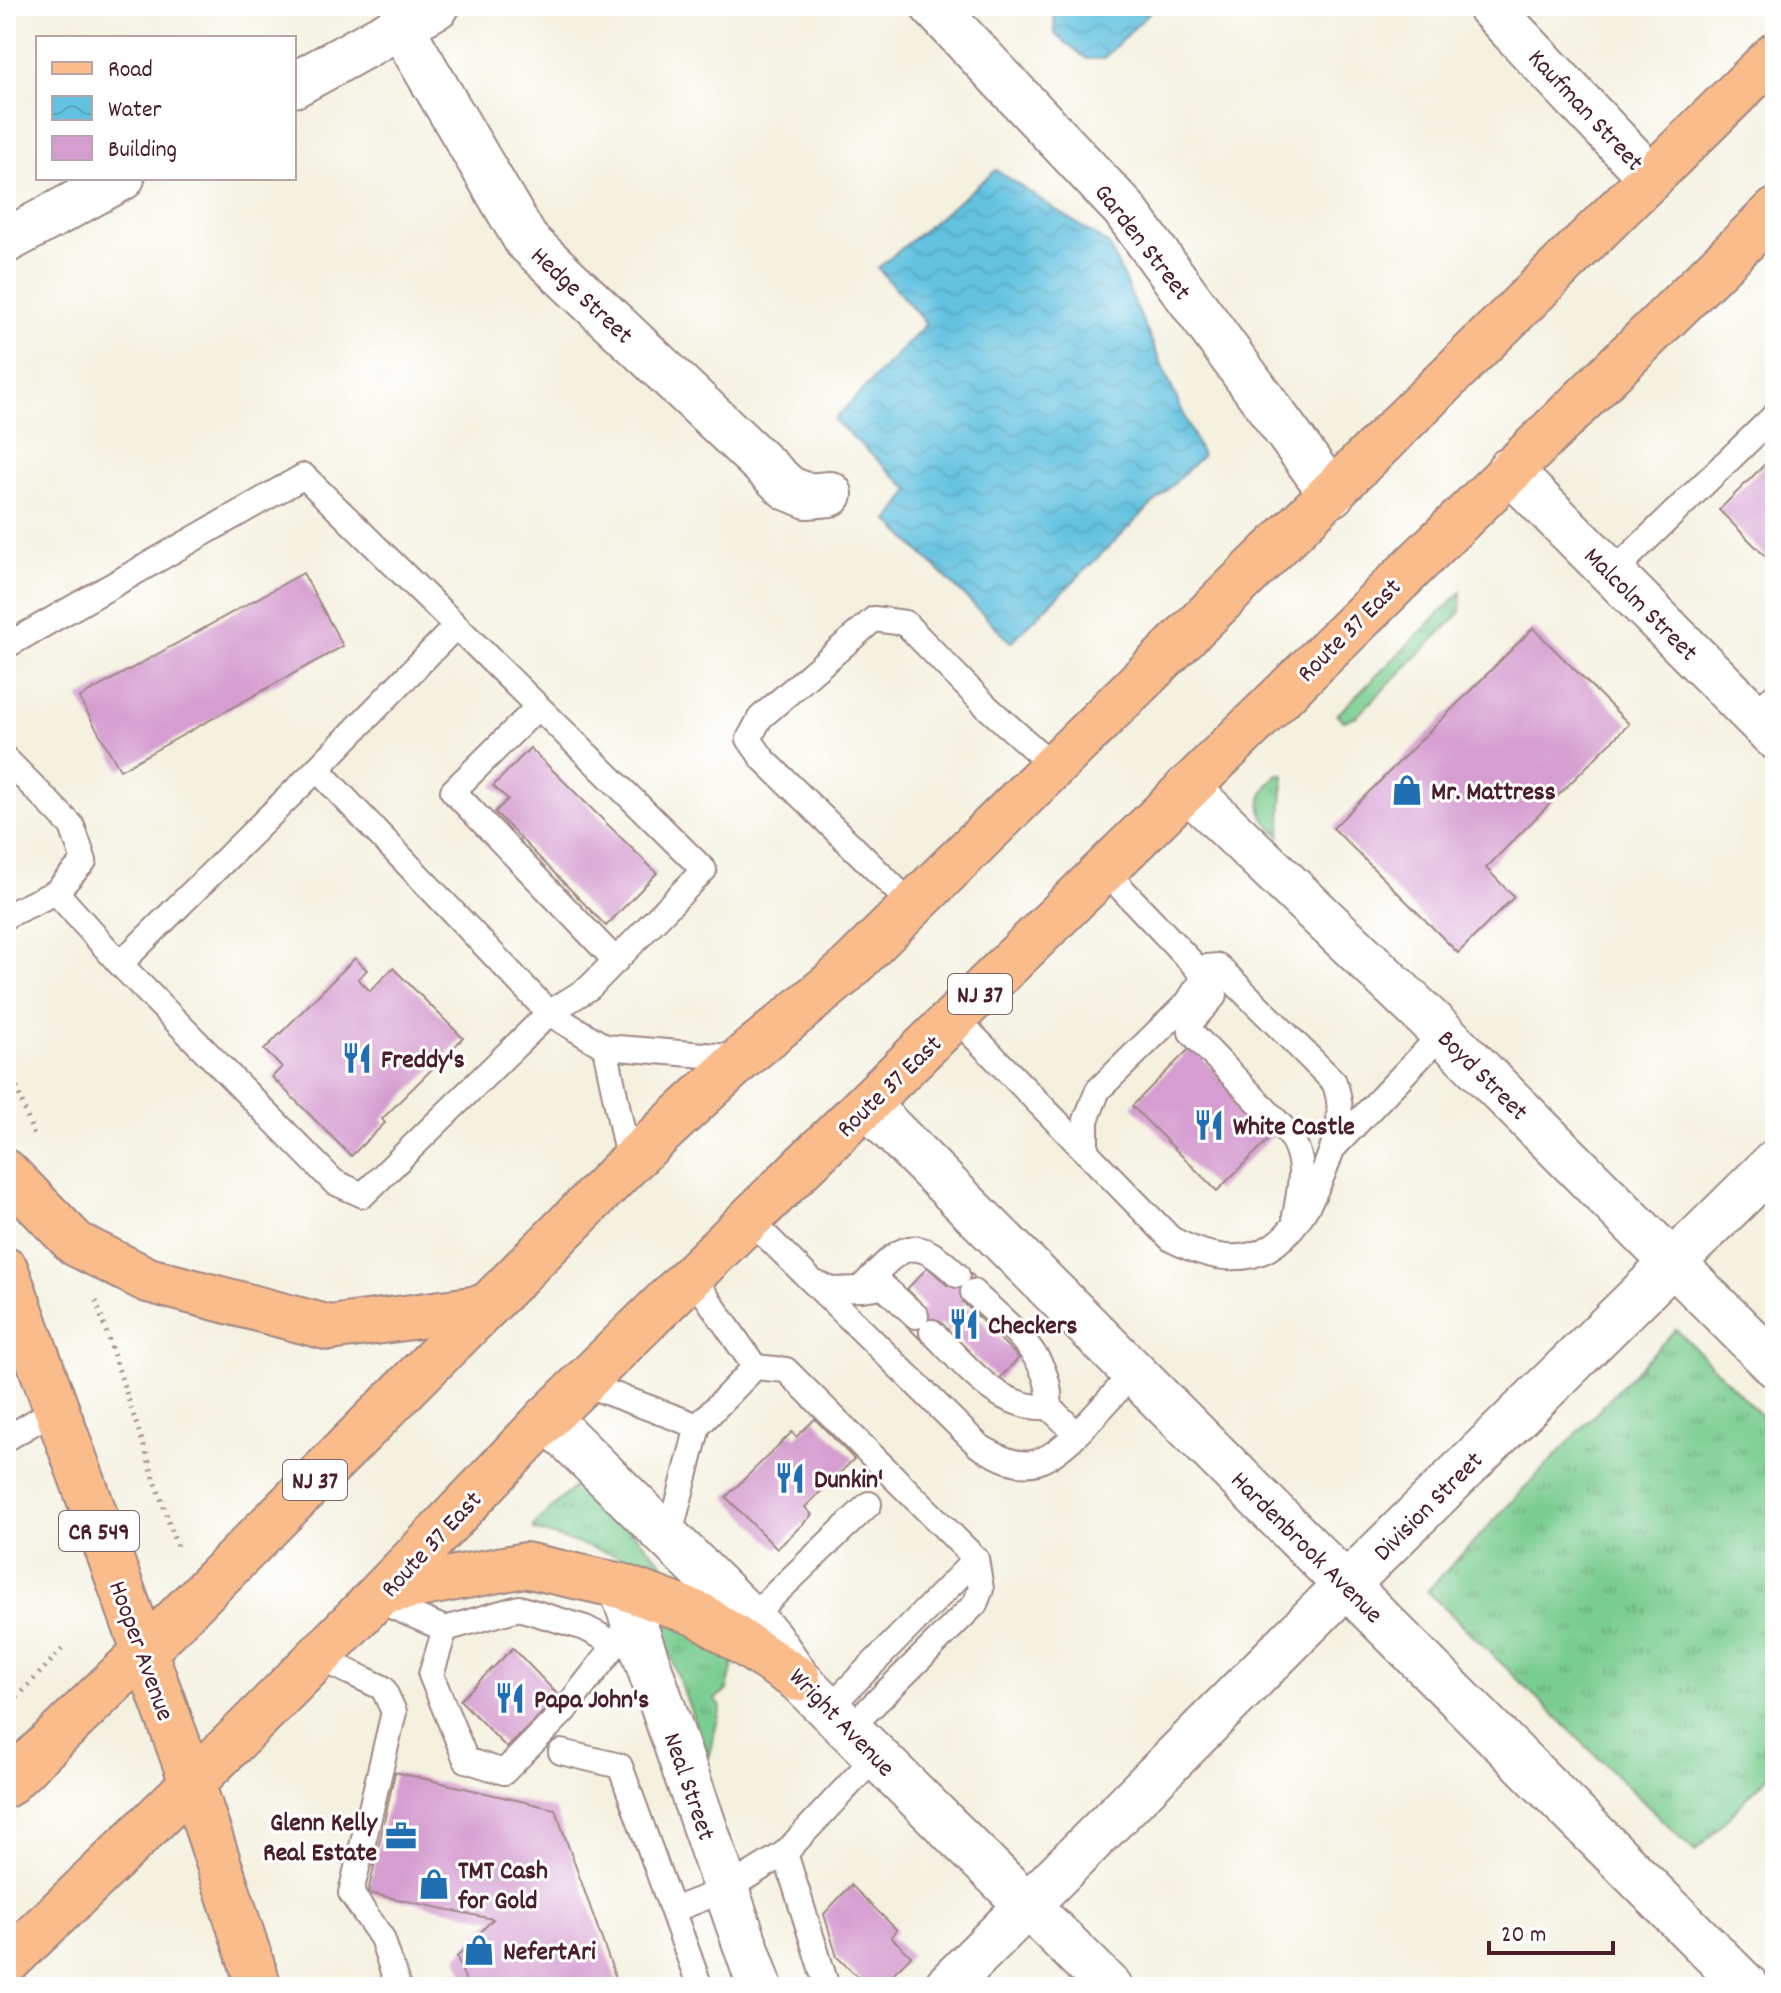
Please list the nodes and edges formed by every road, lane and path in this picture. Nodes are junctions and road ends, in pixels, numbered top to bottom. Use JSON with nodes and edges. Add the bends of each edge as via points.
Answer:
{"nodes":[{"id":1,"x":1489,"y":6,"type":"edge"},
{"id":2,"x":955,"y":14,"type":"edge"},
{"id":3,"x":419,"y":16,"type":"edge"},
{"id":4,"x":1775,"y":55,"type":"edge"},
{"id":5,"x":296,"y":84,"type":"edge"},
{"id":6,"x":1651,"y":178,"type":"junction"},
{"id":7,"x":118,"y":180,"type":"edge"},
{"id":8,"x":1775,"y":211,"type":"edge"},
{"id":9,"x":6,"y":241,"type":"edge"},
{"id":10,"x":1775,"y":415,"type":"edge"},
{"id":11,"x":1509,"y":470,"type":"junction"},
{"id":12,"x":830,"y":494,"type":"dead end"},
{"id":13,"x":1332,"y":494,"type":"junction"},
{"id":14,"x":1612,"y":573,"type":"junction"},
{"id":15,"x":454,"y":628,"type":"junction"},
{"id":16,"x":6,"y":646,"type":"edge"},
{"id":17,"x":537,"y":708,"type":"junction"},
{"id":18,"x":1767,"y":715,"type":"edge"},
{"id":19,"x":6,"y":759,"type":"edge"},
{"id":20,"x":1054,"y":767,"type":"junction"},
{"id":21,"x":317,"y":769,"type":"junction"},
{"id":22,"x":1187,"y":788,"type":"junction"},
{"id":23,"x":1104,"y":870,"type":"junction"},
{"id":24,"x":56,"y":892,"type":"junction"},
{"id":25,"x":912,"y":905,"type":"junction"},
{"id":26,"x":6,"y":916,"type":"edge"},
{"id":27,"x":616,"y":961,"type":"junction"},
{"id":28,"x":120,"y":964,"type":"junction"},
{"id":29,"x":1197,"y":968,"type":"junction"},
{"id":30,"x":549,"y":1013,"type":"junction"},
{"id":31,"x":956,"y":1018,"type":"junction"},
{"id":32,"x":1191,"y":1032,"type":"junction"},
{"id":33,"x":1443,"y":1033,"type":"junction"},
{"id":34,"x":605,"y":1047,"type":"junction"},
{"id":35,"x":6,"y":1057,"type":"edge"},
{"id":36,"x":742,"y":1058,"type":"junction"},
{"id":37,"x":1098,"y":1090,"type":"junction"},
{"id":38,"x":867,"y":1105,"type":"junction"},
{"id":39,"x":37,"y":1142,"type":"dead end"},
{"id":40,"x":1333,"y":1148,"type":"junction"},
{"id":41,"x":1086,"y":1152,"type":"junction"},
{"id":42,"x":1775,"y":1162,"type":"edge"},
{"id":43,"x":629,"y":1163,"type":"junction"},
{"id":44,"x":6,"y":1172,"type":"edge"},
{"id":45,"x":749,"y":1219,"type":"junction"},
{"id":46,"x":1292,"y":1231,"type":"junction"},
{"id":47,"x":1674,"y":1262,"type":"junction"},
{"id":48,"x":6,"y":1270,"type":"edge"},
{"id":49,"x":692,"y":1276,"type":"junction"},
{"id":50,"x":815,"y":1283,"type":"junction"},
{"id":51,"x":91,"y":1288,"type":"dead end"},
{"id":52,"x":860,"y":1289,"type":"junction"},
{"id":53,"x":486,"y":1307,"type":"junction"},
{"id":54,"x":1775,"y":1365,"type":"edge"},
{"id":55,"x":755,"y":1367,"type":"junction"},
{"id":56,"x":1133,"y":1373,"type":"junction"},
{"id":57,"x":582,"y":1383,"type":"junction"},
{"id":58,"x":1049,"y":1407,"type":"junction"},
{"id":59,"x":56,"y":1409,"type":"junction"},
{"id":60,"x":547,"y":1418,"type":"junction"},
{"id":61,"x":698,"y":1426,"type":"junction"},
{"id":62,"x":1075,"y":1432,"type":"junction"},
{"id":63,"x":6,"y":1439,"type":"edge"},
{"id":64,"x":869,"y":1504,"type":"dead end"},
{"id":65,"x":171,"y":1531,"type":"junction"},
{"id":66,"x":163,"y":1535,"type":"dead end"},
{"id":67,"x":669,"y":1538,"type":"junction"},
{"id":68,"x":177,"y":1547,"type":"dead end"},
{"id":69,"x":1347,"y":1584,"type":"junction"},
{"id":70,"x":621,"y":1586,"type":"junction"},
{"id":71,"x":382,"y":1595,"type":"junction"},
{"id":72,"x":750,"y":1618,"type":"junction"},
{"id":73,"x":445,"y":1629,"type":"junction"},
{"id":74,"x":628,"y":1641,"type":"junction"},
{"id":75,"x":65,"y":1646,"type":"dead end"},
{"id":76,"x":143,"y":1653,"type":"junction"},
{"id":77,"x":320,"y":1658,"type":"junction"},
{"id":78,"x":6,"y":1709,"type":"edge"},
{"id":79,"x":838,"y":1718,"type":"junction"},
{"id":80,"x":561,"y":1752,"type":"dead end"},
{"id":81,"x":6,"y":1785,"type":"edge"},
{"id":82,"x":193,"y":1785,"type":"junction"},
{"id":83,"x":785,"y":1853,"type":"junction"},
{"id":84,"x":727,"y":1889,"type":"junction"},
{"id":85,"x":1029,"y":1907,"type":"junction"},
{"id":86,"x":673,"y":1910,"type":"junction"},
{"id":87,"x":6,"y":1963,"type":"edge"},
{"id":88,"x":259,"y":1987,"type":"edge"},
{"id":89,"x":398,"y":1987,"type":"edge"},
{"id":90,"x":700,"y":1987,"type":"edge"},
{"id":91,"x":760,"y":1987,"type":"edge"},
{"id":92,"x":827,"y":1987,"type":"edge"},
{"id":93,"x":946,"y":1987,"type":"edge"},
{"id":94,"x":1110,"y":1987,"type":"edge"},
{"id":95,"x":1747,"y":1987,"type":"edge"}],
"edges":[{"from":1,"to":6,"type":"street","name":"Kaufman Street"},
{"from":2,"to":13,"type":"street","name":"Garden Street","via":[[1124,209]]},
{"from":3,"to":5,"type":"street"},
{"from":3,"to":12,"type":"street","name":"Hedge Street","via":[[526,240],[788,488],[807,496]]},
{"from":4,"to":6,"type":"main road","number":"NJ 37"},
{"from":6,"to":13,"type":"main road","number":"NJ 37"},
{"from":7,"to":9,"type":"street"},
{"from":8,"to":11,"type":"main road","name":"Route 37 East","number":"NJ 37"},
{"from":10,"to":14,"type":"lane"},
{"from":11,"to":14,"type":"street","name":"Malcolm Street"},
{"from":11,"to":22,"type":"main road","name":"Route 37 East","number":"NJ 37"},
{"from":13,"to":20,"type":"main road","number":"NJ 37"},
{"from":14,"to":18,"type":"street","name":"Malcolm Street"},
{"from":15,"to":16,"type":"lane","via":[[304,476]]},
{"from":15,"to":17,"type":"lane"},
{"from":15,"to":21,"type":"lane"},
{"from":17,"to":27,"type":"lane","via":[[453,791]]},
{"from":17,"to":27,"type":"lane","via":[[704,870]]},
{"from":19,"to":24,"type":"lane","via":[[72,826],[84,861]]},
{"from":20,"to":25,"type":"main road","number":"NJ 37"},
{"from":20,"to":25,"type":"lane","via":[[905,623],[874,619],[760,718],[749,739],[763,759]]},
{"from":21,"to":28,"type":"lane"},
{"from":21,"to":30,"type":"lane"},
{"from":22,"to":23,"type":"main road","name":"Route 37 East","number":"NJ 37"},
{"from":22,"to":33,"type":"street","name":"Boyd Street"},
{"from":23,"to":29,"type":"lane"},
{"from":23,"to":31,"type":"main road","name":"Route 37 East","number":"NJ 37"},
{"from":24,"to":26,"type":"lane"},
{"from":24,"to":28,"type":"lane"},
{"from":25,"to":36,"type":"main road","number":"NJ 37","via":[[842,975]]},
{"from":27,"to":30,"type":"lane","via":[[589,988]]},
{"from":28,"to":30,"type":"lane","via":[[334,1182],[363,1195]]},
{"from":29,"to":32,"type":"lane","via":[[1215,995],[1191,1022]]},
{"from":29,"to":37,"type":"lane","via":[[1200,983],[1188,1002]]},
{"from":29,"to":40,"type":"lane","via":[[1218,966],[1334,1082],[1341,1116]]},
{"from":30,"to":34,"type":"lane"},
{"from":31,"to":38,"type":"main road","name":"Route 37 East","number":"NJ 37"},
{"from":31,"to":41,"type":"lane"},
{"from":32,"to":37,"type":"lane","via":[[1174,1035]]},
{"from":32,"to":46,"type":"lane","via":[[1299,1149],[1303,1168]]},
{"from":33,"to":40,"type":"lane"},
{"from":33,"to":47,"type":"street","name":"Boyd Street"},
{"from":34,"to":36,"type":"lane"},
{"from":34,"to":43,"type":"lane"},
{"from":35,"to":39,"type":"path"},
{"from":36,"to":43,"type":"main road","number":"NJ 37"},
{"from":37,"to":41,"type":"lane","via":[[1086,1120]]},
{"from":38,"to":45,"type":"main road","name":"Route 37 East","number":"NJ 37"},
{"from":38,"to":56,"type":"street","name":"Hardenbrook Avenue"},
{"from":40,"to":46,"type":"lane","via":[[1315,1194]]},
{"from":41,"to":46,"type":"lane","via":[[1171,1239],[1192,1250],[1235,1257],[1253,1254],[1278,1245]]},
{"from":42,"to":47,"type":"street","name":"Division Street"},
{"from":43,"to":53,"type":"main road","number":"NJ 37"},
{"from":44,"to":53,"type":"main road","via":[[76,1244],[148,1280],[330,1328]]},
{"from":45,"to":49,"type":"main road","name":"Route 37 East","number":"NJ 37"},
{"from":45,"to":50,"type":"lane"},
{"from":47,"to":54,"type":"street","name":"Boyd Street"},
{"from":47,"to":69,"type":"street","name":"Division Street"},
{"from":48,"to":59,"type":"main road","name":"Hooper Avenue","number":"CR 549"},
{"from":49,"to":55,"type":"lane"},
{"from":49,"to":57,"type":"main road","name":"Route 37 East","number":"NJ 37"},
{"from":50,"to":52,"type":"lane","via":[[839,1291]]},
{"from":50,"to":62,"type":"lane","via":[[979,1446],[997,1457],[1036,1463]]},
{"from":51,"to":65,"type":"path"},
{"from":52,"to":58,"type":"lane","via":[[883,1286],[993,1393],[1031,1408]]},
{"from":52,"to":58,"type":"lane","via":[[891,1258],[913,1247],[925,1248],[1039,1361],[1051,1386]]},
{"from":53,"to":76,"type":"main road","number":"NJ 37"},
{"from":55,"to":61,"type":"lane"},
{"from":55,"to":79,"type":"lane","via":[[786,1370],[976,1559]]},
{"from":56,"to":62,"type":"lane"},
{"from":56,"to":69,"type":"street","name":"Hardenbrook Avenue"},
{"from":57,"to":60,"type":"main road","name":"Route 37 East","number":"NJ 37"},
{"from":57,"to":61,"type":"lane"},
{"from":58,"to":62,"type":"lane"},
{"from":59,"to":63,"type":"lane"},
{"from":59,"to":76,"type":"main road","name":"Hooper Avenue","number":"CR 549"},
{"from":60,"to":67,"type":"street","name":"Wright Avenue"},
{"from":60,"to":71,"type":"main road","name":"Route 37 East","number":"NJ 37"},
{"from":61,"to":67,"type":"lane"},
{"from":64,"to":72,"type":"lane"},
{"from":65,"to":66,"type":"path"},
{"from":65,"to":68,"type":"path"},
{"from":67,"to":72,"type":"street","name":"Wright Avenue"},
{"from":69,"to":85,"type":"street","name":"Division Street"},
{"from":69,"to":95,"type":"street","name":"Hardenbrook Avenue"},
{"from":70,"to":71,"type":"main road","via":[[525,1565]]},
{"from":70,"to":74,"type":"street","name":"Neal Street"},
{"from":70,"to":79,"type":"main road","via":[[700,1615]]},
{"from":71,"to":73,"type":"lane"},
{"from":71,"to":77,"type":"main road","name":"Route 37 East","number":"NJ 37"},
{"from":72,"to":79,"type":"street","name":"Wright Avenue"},
{"from":73,"to":74,"type":"lane","via":[[519,1608]]},
{"from":73,"to":74,"type":"lane","via":[[431,1675],[460,1746],[466,1760],[504,1772]]},
{"from":74,"to":84,"type":"street","name":"Neal Street"},
{"from":75,"to":78,"type":"path"},
{"from":76,"to":81,"type":"main road","number":"NJ 37"},
{"from":76,"to":82,"type":"main road","name":"Hooper Avenue","number":"CR 549"},
{"from":77,"to":82,"type":"main road","name":"Route 37 East","number":"NJ 37"},
{"from":77,"to":89,"type":"lane","via":[[383,1688],[394,1712],[351,1893],[382,1938]]},
{"from":79,"to":83,"type":"lane"},
{"from":79,"to":85,"type":"street","name":"Wright Avenue"},
{"from":80,"to":86,"type":"lane","via":[[620,1766]]},
{"from":82,"to":87,"type":"main road","name":"Route 37 East","number":"NJ 37"},
{"from":82,"to":88,"type":"main road","name":"Hooper Avenue","number":"CR 549"},
{"from":83,"to":84,"type":"lane"},
{"from":83,"to":92,"type":"lane"},
{"from":84,"to":86,"type":"lane"},
{"from":84,"to":91,"type":"street","name":"Neal Street"},
{"from":85,"to":93,"type":"street","name":"Division Street"},
{"from":85,"to":94,"type":"street","name":"Wright Avenue"},
{"from":86,"to":90,"type":"lane"}]}
